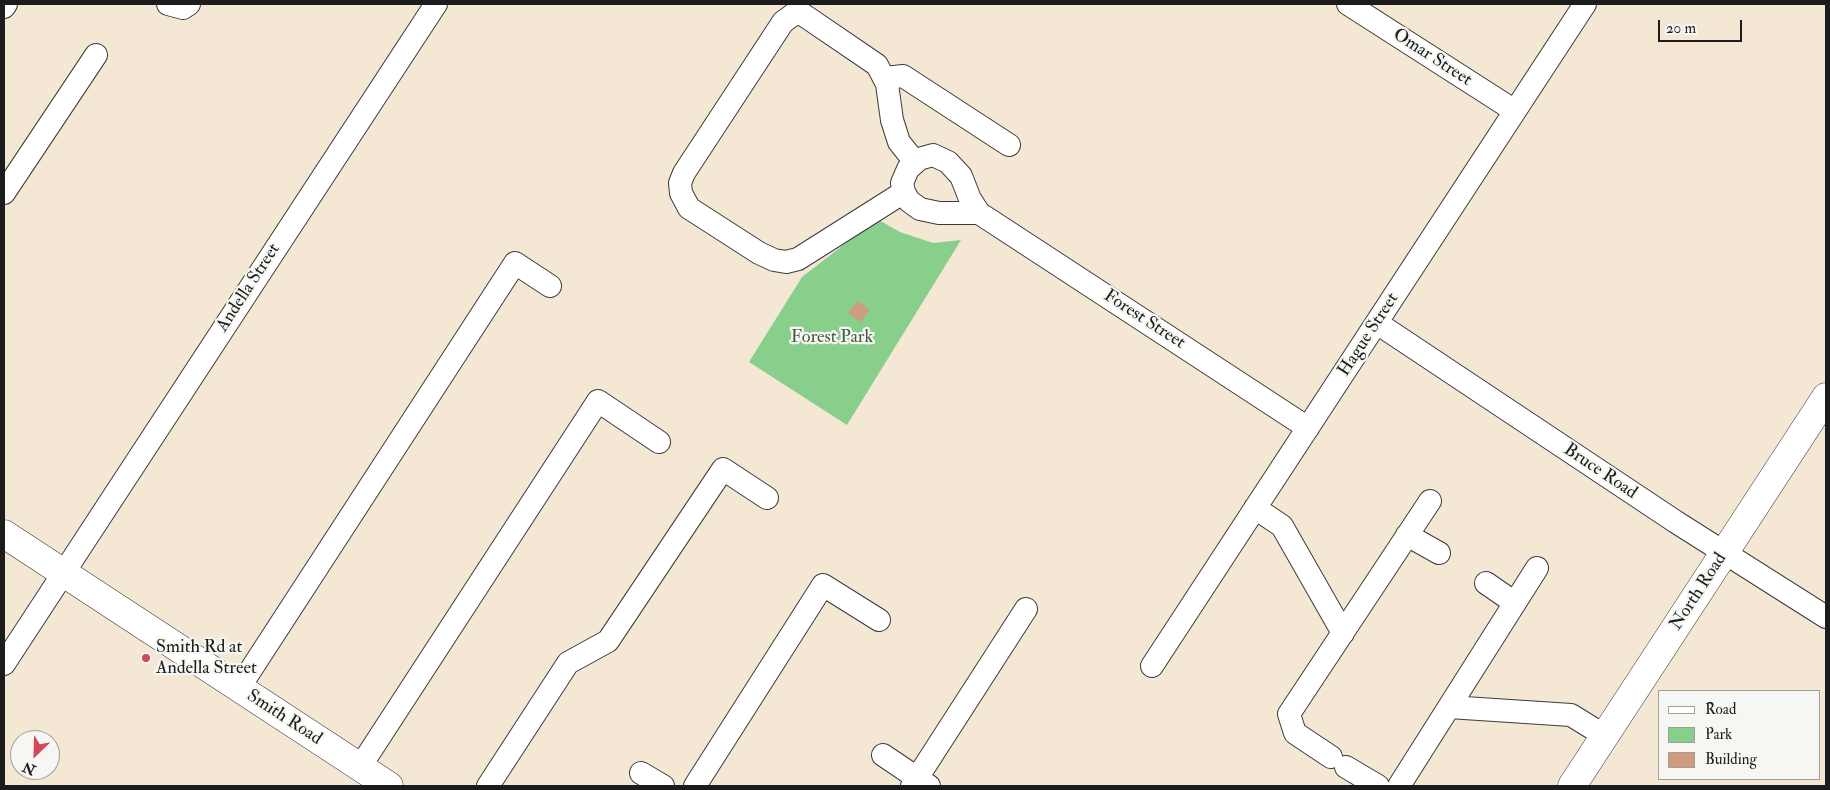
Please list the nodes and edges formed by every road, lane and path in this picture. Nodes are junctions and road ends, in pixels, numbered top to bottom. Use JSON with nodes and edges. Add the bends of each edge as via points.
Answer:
{"nodes":[{"id":1,"x":6,"y":4,"type":"edge"},
{"id":2,"x":168,"y":4,"type":"edge"},
{"id":3,"x":189,"y":4,"type":"edge"},
{"id":4,"x":436,"y":4,"type":"edge"},
{"id":5,"x":1348,"y":4,"type":"edge"},
{"id":6,"x":1585,"y":4,"type":"edge"},
{"id":7,"x":4,"y":7,"type":"edge"},
{"id":8,"x":96,"y":55,"type":"dead end"},
{"id":9,"x":885,"y":78,"type":"junction"},
{"id":10,"x":1514,"y":111,"type":"junction"},
{"id":11,"x":1009,"y":145,"type":"dead end"},
{"id":12,"x":915,"y":162,"type":"junction"},
{"id":13,"x":904,"y":192,"type":"junction"},
{"id":14,"x":4,"y":194,"type":"edge"},
{"id":15,"x":979,"y":213,"type":"junction"},
{"id":16,"x":550,"y":286,"type":"dead end"},
{"id":17,"x":1377,"y":323,"type":"junction"},
{"id":18,"x":1826,"y":397,"type":"edge"},
{"id":19,"x":1308,"y":428,"type":"junction"},
{"id":20,"x":659,"y":442,"type":"dead end"},
{"id":21,"x":767,"y":498,"type":"dead end"},
{"id":22,"x":1430,"y":501,"type":"dead end"},
{"id":23,"x":1256,"y":508,"type":"junction"},
{"id":24,"x":4,"y":534,"type":"edge"},
{"id":25,"x":1407,"y":535,"type":"junction"},
{"id":26,"x":1439,"y":553,"type":"dead end"},
{"id":27,"x":1725,"y":553,"type":"junction"},
{"id":28,"x":1537,"y":568,"type":"dead end"},
{"id":29,"x":64,"y":573,"type":"junction"},
{"id":30,"x":1486,"y":583,"type":"dead end"},
{"id":31,"x":1515,"y":603,"type":"junction"},
{"id":32,"x":1026,"y":609,"type":"dead end"},
{"id":33,"x":1826,"y":617,"type":"edge"},
{"id":34,"x":879,"y":620,"type":"dead end"},
{"id":35,"x":1342,"y":633,"type":"junction"},
{"id":36,"x":4,"y":664,"type":"edge"},
{"id":37,"x":1152,"y":666,"type":"dead end"},
{"id":38,"x":239,"y":688,"type":"junction"},
{"id":39,"x":1449,"y":707,"type":"junction"},
{"id":40,"x":1605,"y":736,"type":"junction"},
{"id":41,"x":882,"y":755,"type":"dead end"},
{"id":42,"x":360,"y":767,"type":"junction"},
{"id":43,"x":641,"y":773,"type":"dead end"},
{"id":44,"x":920,"y":784,"type":"edge"},
{"id":45,"x":385,"y":785,"type":"edge"},
{"id":46,"x":488,"y":786,"type":"edge"},
{"id":47,"x":663,"y":786,"type":"edge"},
{"id":48,"x":695,"y":786,"type":"edge"},
{"id":49,"x":1378,"y":786,"type":"edge"},
{"id":50,"x":1399,"y":786,"type":"edge"},
{"id":51,"x":1572,"y":786,"type":"edge"}],
"edges":[{"from":1,"to":7,"type":"street"},
{"from":2,"to":3,"type":"street","via":[[183,8]]},
{"from":4,"to":29,"type":"street","name":"Andella Street"},
{"from":5,"to":10,"type":"street","name":"Omar Street"},
{"from":6,"to":10,"type":"street","name":"Hague Street"},
{"from":8,"to":14,"type":"street"},
{"from":9,"to":11,"type":"street","via":[[903,76]]},
{"from":9,"to":12,"type":"street","via":[[898,142]]},
{"from":9,"to":13,"type":"street","via":[[870,58],[802,14],[787,17],[684,172],[680,193],[689,208],[759,253],[786,262],[798,259]]},
{"from":10,"to":17,"type":"street","name":"Hague Street"},
{"from":12,"to":13,"type":"street","via":[[908,168],[902,183]]},
{"from":12,"to":15,"type":"street","name":"Forest Street","via":[[933,155],[948,162],[960,176]]},
{"from":13,"to":15,"type":"street","via":[[909,201],[920,209],[939,213]]},
{"from":15,"to":19,"type":"street","name":"Forest Street"},
{"from":16,"to":38,"type":"street","via":[[515,263]]},
{"from":17,"to":19,"type":"street","name":"Hague Street"},
{"from":17,"to":27,"type":"street","name":"Bruce Road"},
{"from":18,"to":27,"type":"street","name":"North Road"},
{"from":19,"to":23,"type":"street","name":"Hague Street"},
{"from":20,"to":42,"type":"street","via":[[598,401]]},
{"from":21,"to":46,"type":"street","via":[[723,469],[608,641],[568,663]]},
{"from":22,"to":25,"type":"street"},
{"from":23,"to":35,"type":"street","via":[[1282,526]]},
{"from":23,"to":37,"type":"street","name":"Hague Street"},
{"from":24,"to":29,"type":"street","name":"Smith Road"},
{"from":25,"to":26,"type":"street"},
{"from":25,"to":35,"type":"street"},
{"from":27,"to":33,"type":"street","name":"Bruce Road"},
{"from":27,"to":40,"type":"street","name":"North Road"},
{"from":28,"to":31,"type":"street"},
{"from":29,"to":36,"type":"street","name":"Andella Street"},
{"from":29,"to":38,"type":"street","name":"Smith Road"},
{"from":30,"to":31,"type":"street"},
{"from":31,"to":39,"type":"street"},
{"from":32,"to":44,"type":"street"},
{"from":34,"to":48,"type":"street","via":[[823,585]]},
{"from":35,"to":49,"type":"street","via":[[1289,714],[1295,733]]},
{"from":38,"to":42,"type":"street","name":"Smith Road"},
{"from":39,"to":40,"type":"street","via":[[1572,715]]},
{"from":39,"to":50,"type":"street"},
{"from":40,"to":51,"type":"street","name":"North Road"},
{"from":41,"to":44,"type":"street"},
{"from":42,"to":45,"type":"street","name":"Smith Road"},
{"from":43,"to":47,"type":"street"}]}
